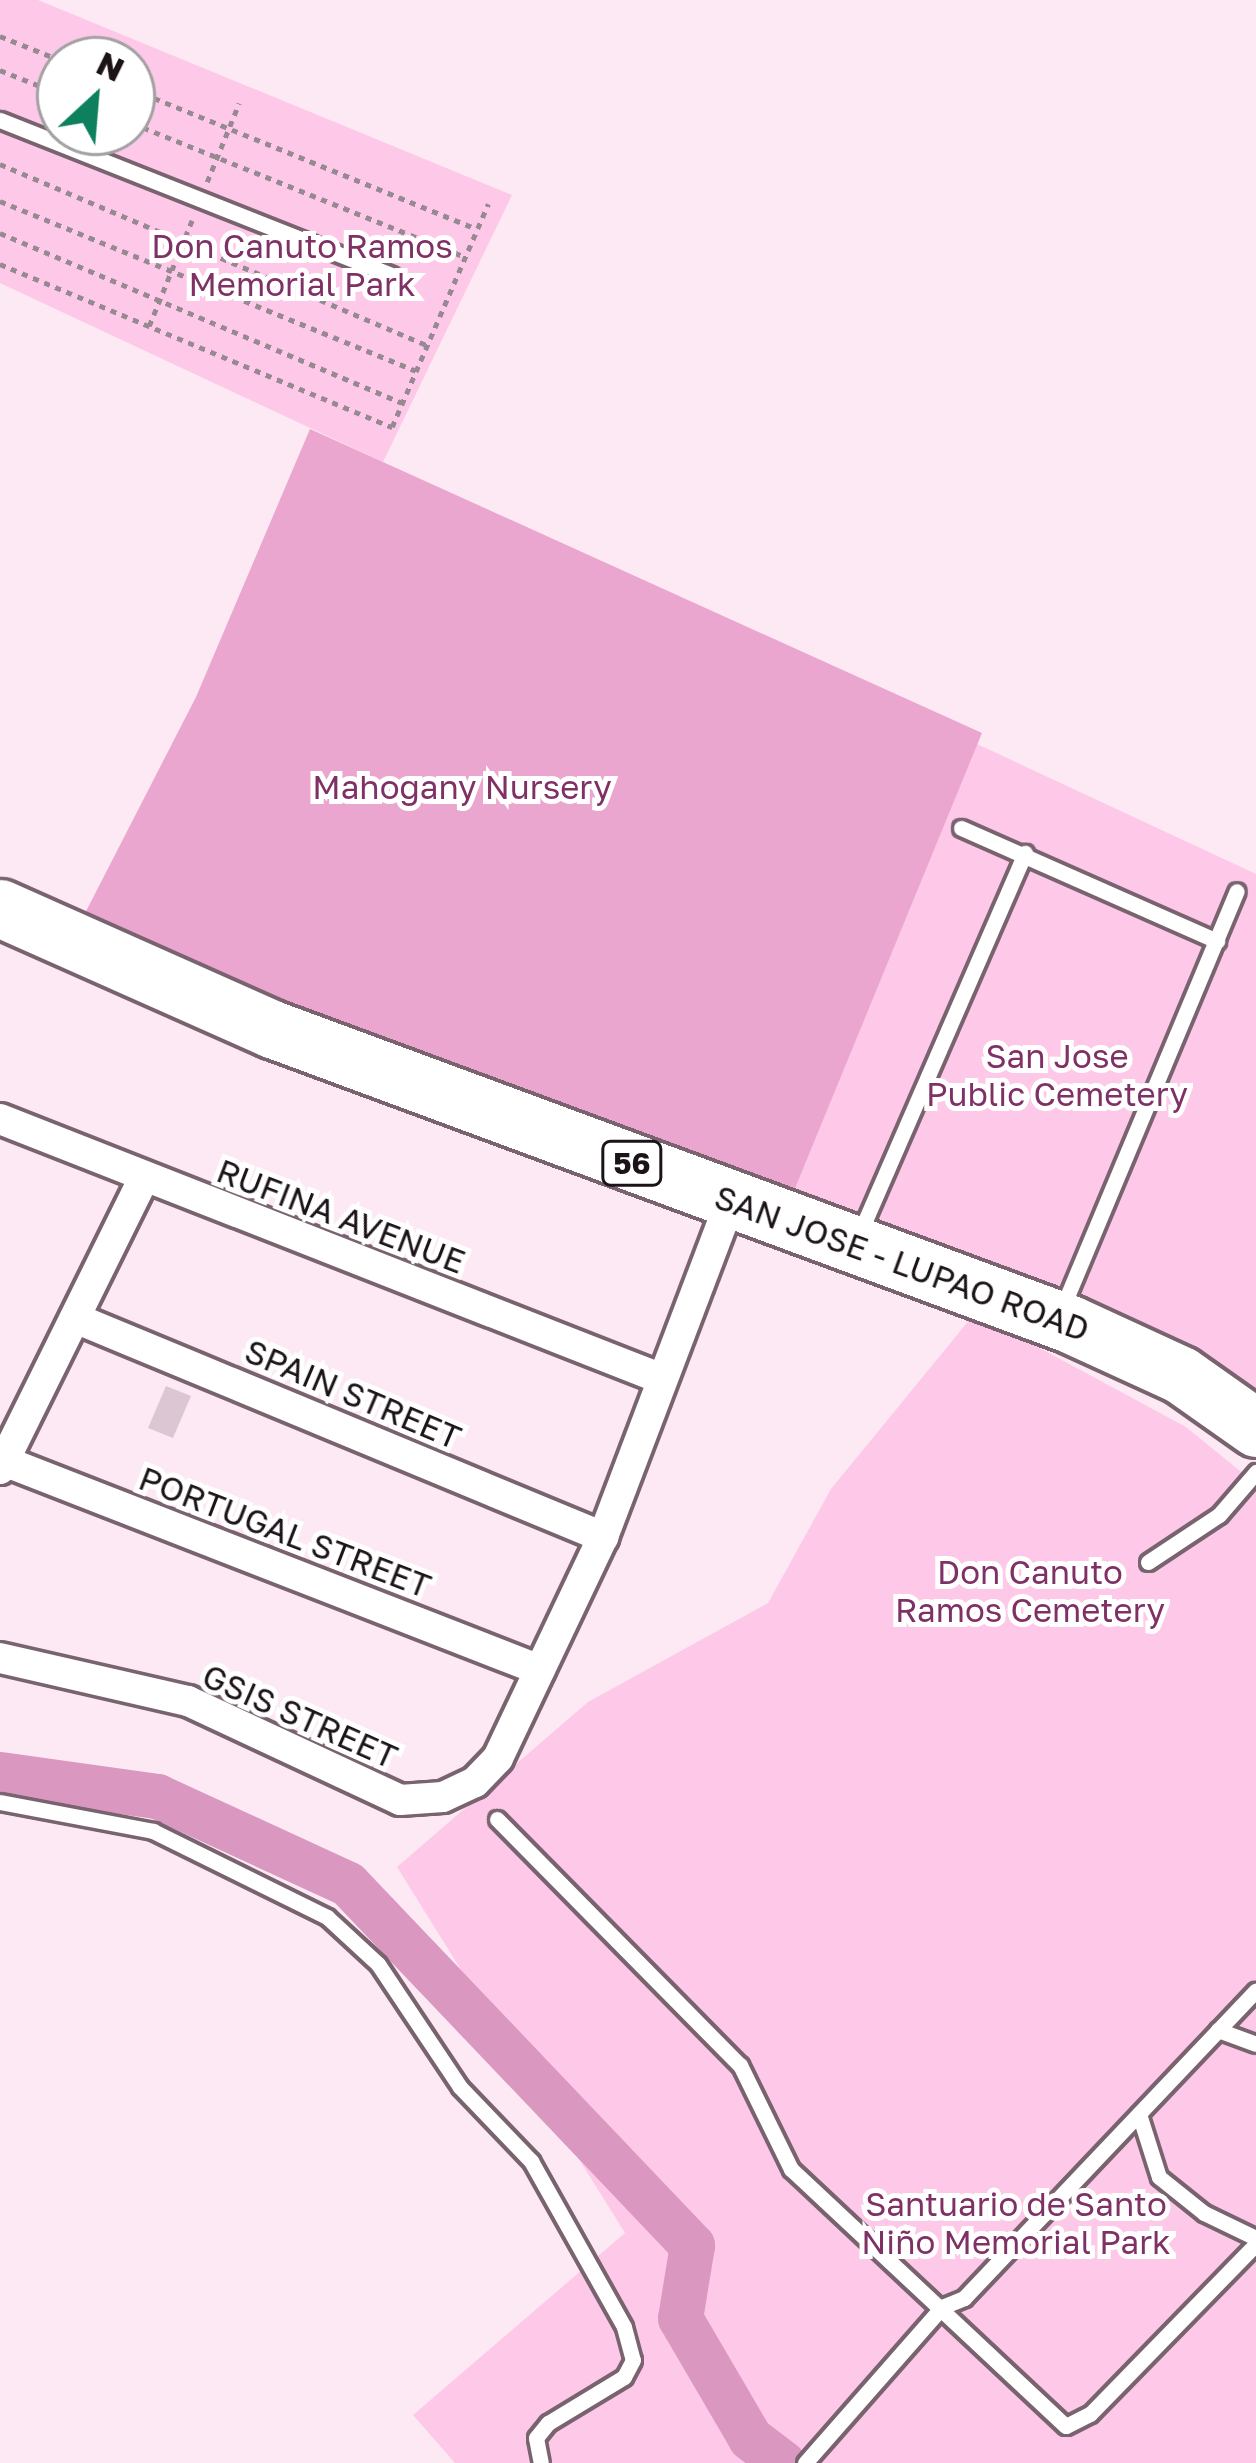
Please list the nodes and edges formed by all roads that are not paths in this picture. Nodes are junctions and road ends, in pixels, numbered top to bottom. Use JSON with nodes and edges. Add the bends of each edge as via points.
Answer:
{"nodes":[{"id":1,"x":0,"y":120,"type":"edge"},
{"id":2,"x":391,"y":275,"type":"dead end"},
{"id":3,"x":961,"y":828,"type":"dead end"},
{"id":4,"x":1025,"y":854,"type":"junction"},
{"id":5,"x":1237,"y":891,"type":"dead end"},
{"id":6,"x":0,"y":908,"type":"edge"},
{"id":7,"x":1217,"y":941,"type":"junction"},
{"id":8,"x":3,"y":1127,"type":"edge"},
{"id":9,"x":144,"y":1178,"type":"junction"},
{"id":10,"x":731,"y":1200,"type":"junction"},
{"id":11,"x":854,"y":1245,"type":"junction"},
{"id":12,"x":75,"y":1318,"type":"junction"},
{"id":13,"x":1058,"y":1319,"type":"junction"},
{"id":14,"x":657,"y":1377,"type":"junction"},
{"id":15,"x":1256,"y":1428,"type":"edge"},
{"id":16,"x":2,"y":1465,"type":"edge"},
{"id":17,"x":1256,"y":1472,"type":"edge"},
{"id":18,"x":602,"y":1537,"type":"junction"},
{"id":19,"x":1148,"y":1562,"type":"dead end"},
{"id":20,"x":0,"y":1658,"type":"edge"},
{"id":21,"x":539,"y":1670,"type":"junction"},
{"id":22,"x":0,"y":1802,"type":"edge"},
{"id":23,"x":497,"y":1819,"type":"dead end"},
{"id":24,"x":1256,"y":1990,"type":"edge"},
{"id":25,"x":1218,"y":2030,"type":"junction"},
{"id":26,"x":1256,"y":2044,"type":"edge"},
{"id":27,"x":1139,"y":2114,"type":"junction"},
{"id":28,"x":1256,"y":2241,"type":"edge"},
{"id":29,"x":942,"y":2307,"type":"junction"},
{"id":30,"x":806,"y":2462,"type":"edge"},
{"id":31,"x":541,"y":2463,"type":"edge"}],
"edges":[{"from":1,"to":2,"type":"lane"},
{"from":3,"to":4,"type":"lane"},
{"from":4,"to":7,"type":"lane"},
{"from":4,"to":11,"type":"lane"},
{"from":5,"to":7,"type":"lane"},
{"from":6,"to":10,"type":"highway","name":"SAN JOSE - LUPAO ROAD","number":"56","via":[[158,984]]},
{"from":7,"to":13,"type":"lane"},
{"from":8,"to":9,"type":"street","name":"RUFINA AVENUE"},
{"from":9,"to":12,"type":"street"},
{"from":9,"to":14,"type":"street","name":"RUFINA AVENUE"},
{"from":10,"to":11,"type":"highway","name":"SAN JOSE - LUPAO ROAD","number":"56"},
{"from":10,"to":14,"type":"street"},
{"from":11,"to":13,"type":"highway","name":"SAN JOSE - LUPAO ROAD","number":"56"},
{"from":12,"to":16,"type":"street"},
{"from":12,"to":18,"type":"street","name":"SPAIN STREET"},
{"from":13,"to":15,"type":"highway","name":"SAN JOSE - LUPAO ROAD","number":"56","via":[[1181,1375]]},
{"from":14,"to":18,"type":"street"},
{"from":16,"to":21,"type":"street","name":"PORTUGAL STREET"},
{"from":17,"to":19,"type":"lane","via":[[1219,1515]]},
{"from":18,"to":21,"type":"street"},
{"from":20,"to":21,"type":"street","name":"GSIS STREET","via":[[188,1701],[400,1800],[457,1792],[492,1766]]},
{"from":22,"to":31,"type":"lane","via":[[153,1831],[327,1917],[378,1964],[460,2087],[531,2161],[624,2327],[633,2360],[624,2377],[548,2423],[536,2438]]},
{"from":23,"to":29,"type":"lane","via":[[740,2065],[791,2169]]},
{"from":24,"to":25,"type":"lane"},
{"from":25,"to":26,"type":"lane"},
{"from":25,"to":27,"type":"lane"},
{"from":27,"to":28,"type":"lane","via":[[1159,2177]]},
{"from":27,"to":29,"type":"lane","via":[[964,2298]]},
{"from":28,"to":29,"type":"lane","via":[[1090,2414],[1066,2426]]},
{"from":29,"to":30,"type":"lane"}]}
